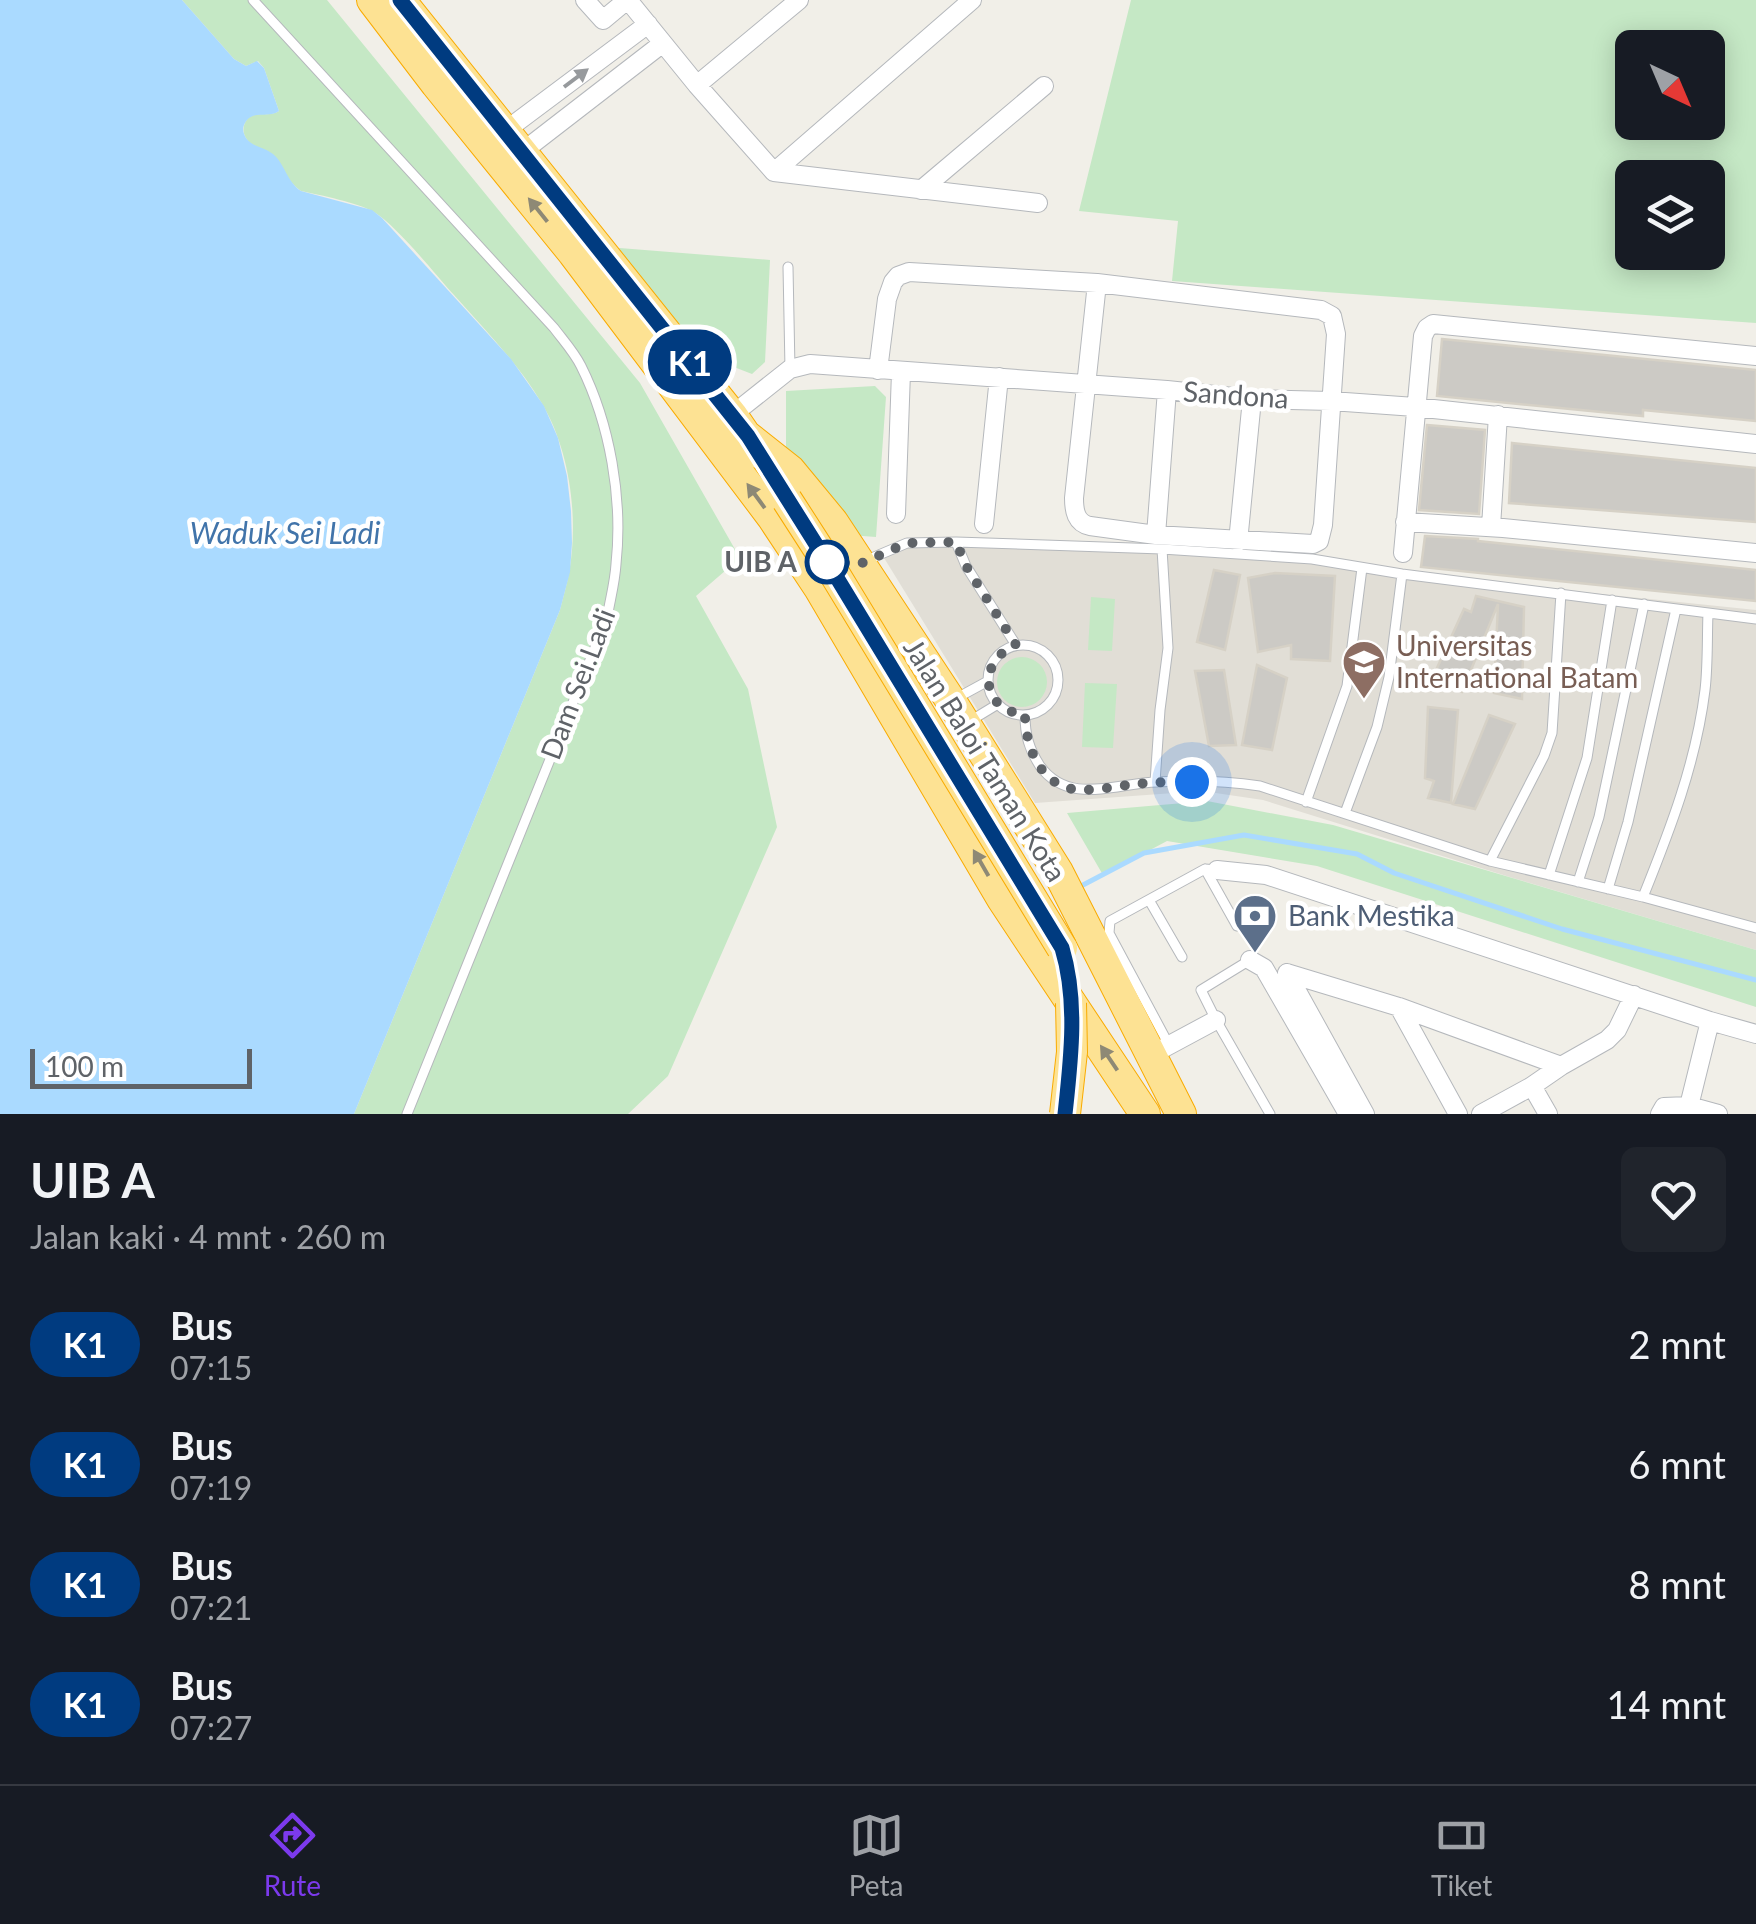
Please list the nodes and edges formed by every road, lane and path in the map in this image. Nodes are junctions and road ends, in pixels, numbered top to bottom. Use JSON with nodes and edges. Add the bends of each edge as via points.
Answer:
{"nodes":[{"id":1,"x":252,"y":0,"type":"edge"},
{"id":2,"x":372,"y":0,"type":"edge"},
{"id":3,"x":400,"y":0,"type":"edge"},
{"id":4,"x":585,"y":0,"type":"edge"},
{"id":5,"x":628,"y":0,"type":"edge"},
{"id":6,"x":799,"y":0,"type":"edge"},
{"id":7,"x":972,"y":0,"type":"edge"},
{"id":8,"x":648,"y":24,"type":"junction"},
{"id":9,"x":663,"y":43,"type":"junction"},
{"id":10,"x":697,"y":85,"type":"junction"},
{"id":11,"x":1044,"y":86,"type":"dead end"},
{"id":12,"x":513,"y":142,"type":"junction"},
{"id":13,"x":774,"y":172,"type":"junction"},
{"id":14,"x":921,"y":190,"type":"junction"},
{"id":15,"x":1038,"y":204,"type":"dead end"},
{"id":16,"x":788,"y":266,"type":"dead end"},
{"id":17,"x":1097,"y":283,"type":"junction"},
{"id":18,"x":1756,"y":356,"type":"edge"},
{"id":19,"x":790,"y":369,"type":"junction"},
{"id":20,"x":878,"y":370,"type":"junction"},
{"id":21,"x":902,"y":372,"type":"junction"},
{"id":22,"x":998,"y":378,"type":"junction"},
{"id":23,"x":1084,"y":384,"type":"junction"},
{"id":24,"x":1167,"y":390,"type":"junction"},
{"id":25,"x":1252,"y":399,"type":"junction"},
{"id":26,"x":1331,"y":401,"type":"junction"},
{"id":27,"x":1414,"y":407,"type":"junction"},
{"id":28,"x":1498,"y":415,"type":"junction"},
{"id":29,"x":740,"y":426,"type":"junction"},
{"id":30,"x":1756,"y":444,"type":"edge"},
{"id":31,"x":896,"y":514,"type":"dead end"},
{"id":32,"x":1405,"y":522,"type":"junction"},
{"id":33,"x":984,"y":524,"type":"dead end"},
{"id":34,"x":1491,"y":527,"type":"junction"},
{"id":35,"x":956,"y":542,"type":"junction"},
{"id":36,"x":1159,"y":542,"type":"junction"},
{"id":37,"x":1238,"y":542,"type":"junction"},
{"id":38,"x":1756,"y":553,"type":"edge"},
{"id":39,"x":1403,"y":554,"type":"dead end"},
{"id":40,"x":860,"y":564,"type":"junction"},
{"id":41,"x":1362,"y":568,"type":"junction"},
{"id":42,"x":1402,"y":574,"type":"junction"},
{"id":43,"x":1561,"y":594,"type":"junction"},
{"id":44,"x":1612,"y":600,"type":"junction"},
{"id":45,"x":1644,"y":604,"type":"junction"},
{"id":46,"x":1676,"y":608,"type":"junction"},
{"id":47,"x":1708,"y":613,"type":"junction"},
{"id":48,"x":1756,"y":619,"type":"edge"},
{"id":49,"x":1016,"y":645,"type":"junction"},
{"id":50,"x":988,"y":681,"type":"junction"},
{"id":51,"x":998,"y":704,"type":"junction"},
{"id":52,"x":958,"y":712,"type":"junction"},
{"id":53,"x":1025,"y":714,"type":"junction"},
{"id":54,"x":1155,"y":782,"type":"junction"},
{"id":55,"x":1306,"y":802,"type":"junction"},
{"id":56,"x":1345,"y":813,"type":"junction"},
{"id":57,"x":1490,"y":862,"type":"junction"},
{"id":58,"x":1211,"y":870,"type":"junction"},
{"id":59,"x":1058,"y":872,"type":"junction"},
{"id":60,"x":1550,"y":875,"type":"junction"},
{"id":61,"x":1578,"y":882,"type":"junction"},
{"id":62,"x":1608,"y":889,"type":"junction"},
{"id":63,"x":1643,"y":897,"type":"junction"},
{"id":64,"x":1002,"y":898,"type":"junction"},
{"id":65,"x":1149,"y":900,"type":"junction"},
{"id":66,"x":1238,"y":926,"type":"dead end"},
{"id":67,"x":1756,"y":928,"type":"edge"},
{"id":68,"x":1182,"y":958,"type":"dead end"},
{"id":69,"x":1250,"y":960,"type":"joint"},
{"id":70,"x":1634,"y":994,"type":"junction"},
{"id":71,"x":1400,"y":1007,"type":"junction"},
{"id":72,"x":1216,"y":1020,"type":"junction"},
{"id":73,"x":1710,"y":1021,"type":"junction"},
{"id":74,"x":1756,"y":1034,"type":"edge"},
{"id":75,"x":1159,"y":1051,"type":"junction"},
{"id":76,"x":1560,"y":1066,"type":"junction"},
{"id":77,"x":1532,"y":1086,"type":"junction"},
{"id":78,"x":1689,"y":1106,"type":"junction"},
{"id":79,"x":408,"y":1114,"type":"edge"},
{"id":80,"x":1065,"y":1114,"type":"edge"},
{"id":81,"x":1145,"y":1114,"type":"edge"},
{"id":82,"x":1181,"y":1114,"type":"edge"},
{"id":83,"x":1270,"y":1114,"type":"edge"},
{"id":84,"x":1348,"y":1114,"type":"edge"},
{"id":85,"x":1365,"y":1114,"type":"edge"},
{"id":86,"x":1458,"y":1114,"type":"edge"},
{"id":87,"x":1481,"y":1114,"type":"edge"},
{"id":88,"x":1548,"y":1114,"type":"edge"},
{"id":89,"x":1660,"y":1114,"type":"edge"},
{"id":90,"x":1718,"y":1114,"type":"edge"}],
"edges":[{"from":1,"to":79,"type":"lane","name":"Dam Sei.Ladi","via":[[554,328],[580,363],[611,458],[617,562],[607,618]]},
{"from":64,"to":2,"type":"highway","one_way":true,"via":[[772,517]]},
{"from":3,"to":12,"type":"highway"},
{"from":4,"to":5,"type":"street","via":[[602,20]]},
{"from":5,"to":8,"type":"street"},
{"from":6,"to":10,"type":"street"},
{"from":7,"to":13,"type":"street"},
{"from":8,"to":9,"type":"street"},
{"from":12,"to":8,"type":"street","one_way":true},
{"from":9,"to":10,"type":"street"},
{"from":9,"to":12,"type":"street"},
{"from":10,"to":13,"type":"street"},
{"from":11,"to":14,"type":"street"},
{"from":12,"to":29,"type":"highway"},
{"from":13,"to":14,"type":"street"},
{"from":14,"to":15,"type":"street"},
{"from":16,"to":19,"type":"lane"},
{"from":17,"to":20,"type":"street","via":[[898,276],[887,299]]},
{"from":17,"to":23,"type":"street"},
{"from":17,"to":26,"type":"street","via":[[1328,312],[1336,334]]},
{"from":18,"to":27,"type":"street","via":[[1432,324],[1422,336]]},
{"from":19,"to":20,"type":"street","name":"Sandona","via":[[810,364]]},
{"from":19,"to":29,"type":"street"},
{"from":20,"to":21,"type":"street","name":"Sandona"},
{"from":21,"to":22,"type":"street","name":"Sandona"},
{"from":21,"to":31,"type":"street"},
{"from":22,"to":23,"type":"street","name":"Sandona"},
{"from":22,"to":33,"type":"street"},
{"from":23,"to":24,"type":"street","name":"Sandona"},
{"from":23,"to":36,"type":"street","via":[[1076,516],[1084,525]]},
{"from":24,"to":25,"type":"street","name":"Sandona"},
{"from":24,"to":36,"type":"street"},
{"from":25,"to":26,"type":"street","name":"Sandona"},
{"from":25,"to":37,"type":"street"},
{"from":26,"to":27,"type":"street","name":"Sandona"},
{"from":26,"to":37,"type":"street","via":[[1318,541]]},
{"from":27,"to":28,"type":"street","name":"Sandona"},
{"from":27,"to":32,"type":"street"},
{"from":28,"to":30,"type":"street","name":"Sandona"},
{"from":28,"to":34,"type":"street"},
{"from":29,"to":40,"type":"highway","name":"Jalan Baloi Taman Kota","via":[[790,470]]},
{"from":29,"to":80,"type":"highway","bridge":true,"via":[[1062,948],[1072,1036]]},
{"from":32,"to":34,"type":"street"},
{"from":32,"to":39,"type":"street"},
{"from":34,"to":38,"type":"street"},
{"from":35,"to":36,"type":"lane"},
{"from":35,"to":40,"type":"lane","via":[[907,543]]},
{"from":35,"to":49,"type":"lane"},
{"from":36,"to":37,"type":"street"},
{"from":36,"to":41,"type":"lane"},
{"from":36,"to":54,"type":"lane","via":[[1168,648]]},
{"from":40,"to":52,"type":"highway","name":"Jalan Baloi Taman Kota"},
{"from":41,"to":42,"type":"lane"},
{"from":41,"to":55,"type":"lane","via":[[1347,686]]},
{"from":42,"to":43,"type":"lane"},
{"from":42,"to":56,"type":"lane","via":[[1390,677]]},
{"from":43,"to":44,"type":"lane"},
{"from":43,"to":57,"type":"lane","via":[[1552,733]]},
{"from":44,"to":45,"type":"lane"},
{"from":44,"to":60,"type":"lane","via":[[1588,758]]},
{"from":45,"to":46,"type":"lane"},
{"from":45,"to":61,"type":"lane","via":[[1599,817]]},
{"from":46,"to":47,"type":"lane"},
{"from":46,"to":62,"type":"lane"},
{"from":47,"to":48,"type":"lane"},
{"from":47,"to":63,"type":"lane","via":[[1695,747]]},
{"from":49,"to":50,"type":"lane","via":[[996,658]]},
{"from":49,"to":53,"type":"lane","via":[[1048,654],[1058,675],[1046,706]]},
{"from":50,"to":51,"type":"lane"},
{"from":50,"to":52,"type":"lane"},
{"from":51,"to":52,"type":"lane"},
{"from":51,"to":53,"type":"lane"},
{"from":52,"to":59,"type":"highway","name":"Jalan Baloi Taman Kota"},
{"from":53,"to":54,"type":"lane","via":[[1032,754],[1059,785],[1076,790]]},
{"from":54,"to":55,"type":"lane","via":[[1260,786]]},
{"from":55,"to":56,"type":"lane"},
{"from":56,"to":57,"type":"lane"},
{"from":57,"to":60,"type":"lane"},
{"from":58,"to":65,"type":"lane"},
{"from":58,"to":66,"type":"lane"},
{"from":58,"to":70,"type":"street","via":[[1266,876]]},
{"from":59,"to":64,"type":"highway","via":[[1040,902]]},
{"from":59,"to":75,"type":"highway","name":"Jalan Baloi Taman Kota"},
{"from":60,"to":61,"type":"lane"},
{"from":61,"to":62,"type":"lane"},
{"from":62,"to":63,"type":"lane"},
{"from":63,"to":67,"type":"lane"},
{"from":81,"to":64,"type":"highway","one_way":true},
{"from":65,"to":68,"type":"lane"},
{"from":65,"to":75,"type":"lane","via":[[1110,921],[1109,933]]},
{"from":69,"to":72,"type":"lane","via":[[1201,990]]},
{"from":69,"to":84,"type":"street","via":[[1264,968]]},
{"from":70,"to":73,"type":"street"},
{"from":70,"to":76,"type":"street","via":[[1607,1040]]},
{"from":71,"to":76,"type":"street"},
{"from":71,"to":85,"type":"street","via":[[1287,973]]},
{"from":71,"to":86,"type":"street"},
{"from":72,"to":75,"type":"street"},
{"from":72,"to":83,"type":"lane"},
{"from":73,"to":74,"type":"street"},
{"from":73,"to":78,"type":"street"},
{"from":75,"to":82,"type":"highway","name":"Jalan Baloi Taman Kota"},
{"from":76,"to":77,"type":"street"},
{"from":77,"to":87,"type":"street"},
{"from":77,"to":88,"type":"street"},
{"from":78,"to":89,"type":"street","via":[[1664,1107]]},
{"from":78,"to":90,"type":"street"}]}
